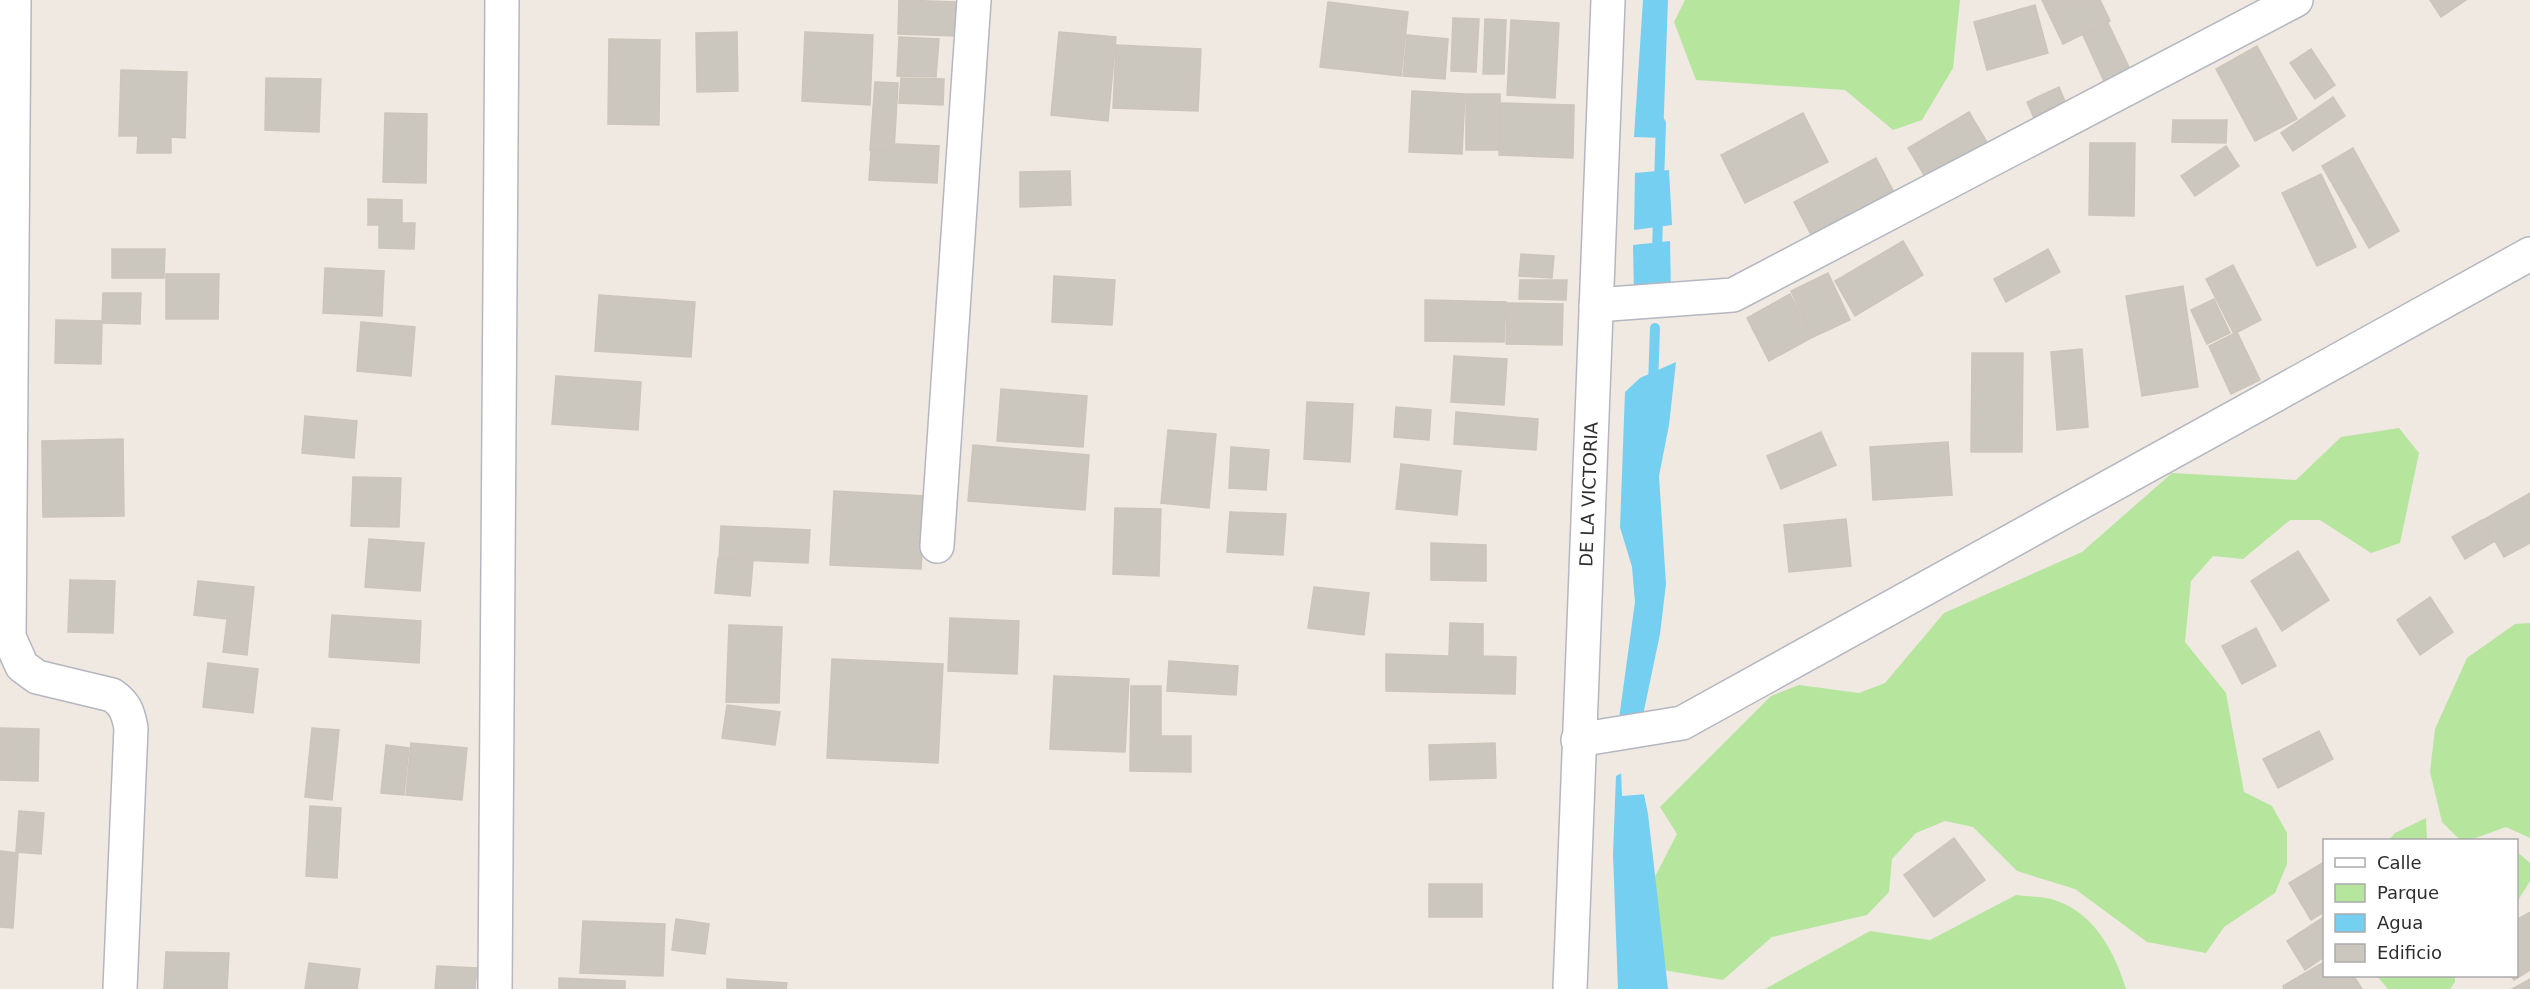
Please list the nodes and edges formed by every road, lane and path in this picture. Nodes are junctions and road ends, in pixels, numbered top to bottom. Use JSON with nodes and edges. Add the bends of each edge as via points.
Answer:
{"nodes":[{"id":1,"x":14,"y":0,"type":"edge"},
{"id":2,"x":502,"y":0,"type":"edge"},
{"id":3,"x":974,"y":0,"type":"edge"},
{"id":4,"x":1608,"y":0,"type":"edge"},
{"id":5,"x":2296,"y":0,"type":"edge"},
{"id":6,"x":2530,"y":254,"type":"edge"},
{"id":7,"x":1596,"y":305,"type":"junction"},
{"id":8,"x":936,"y":546,"type":"dead end"},
{"id":9,"x":1578,"y":740,"type":"junction"},
{"id":10,"x":120,"y":989,"type":"edge"},
{"id":11,"x":495,"y":989,"type":"edge"},
{"id":12,"x":1570,"y":989,"type":"edge"}],
"edges":[{"from":1,"to":10,"type":"street","via":[[9,637],[22,666],[37,677],[112,695],[128,713],[131,728]]},
{"from":2,"to":11,"type":"street"},
{"from":3,"to":8,"type":"street"},
{"from":4,"to":7,"type":"street","name":"DE LA VICTORIA"},
{"from":5,"to":7,"type":"street","via":[[1733,295]]},
{"from":6,"to":9,"type":"street","via":[[1682,723]]},
{"from":7,"to":9,"type":"street","name":"DE LA VICTORIA"},
{"from":9,"to":12,"type":"street","name":"DE LA VICTORIA"}]}
